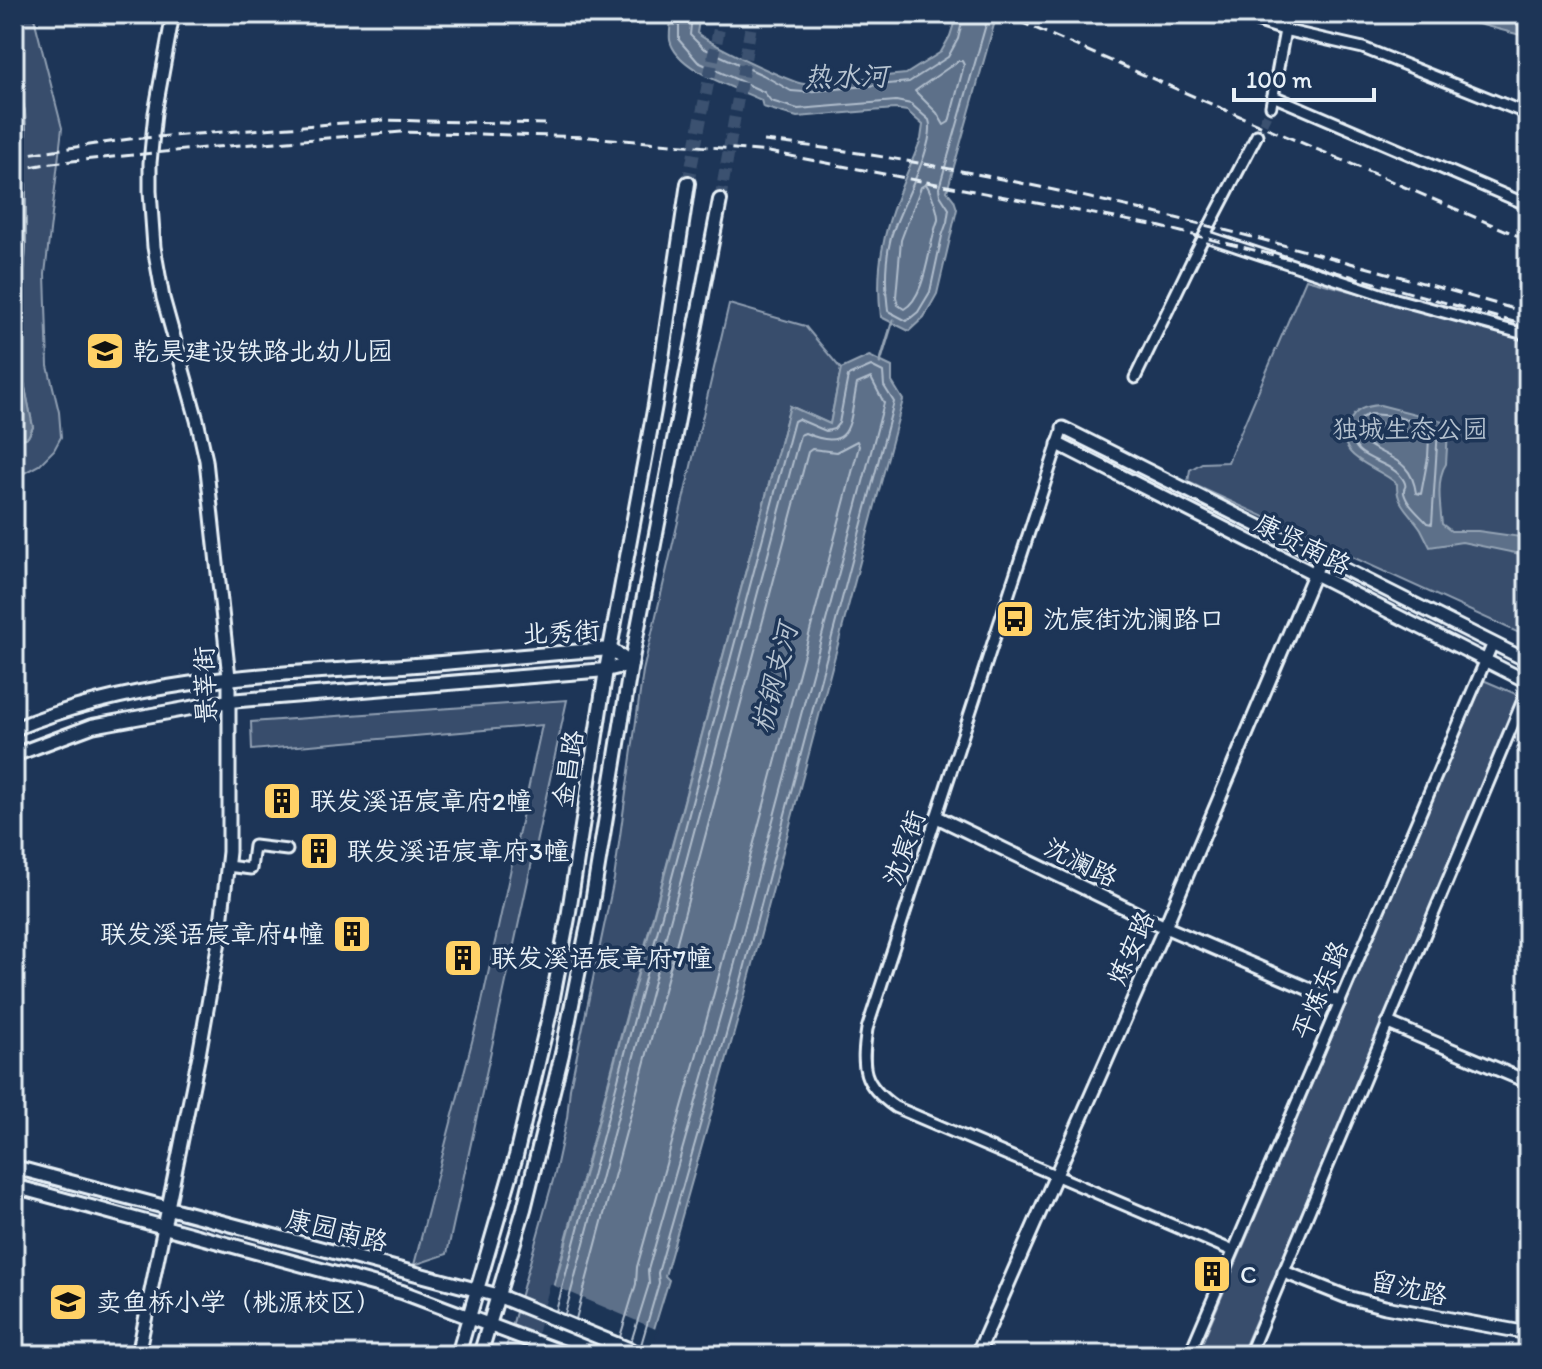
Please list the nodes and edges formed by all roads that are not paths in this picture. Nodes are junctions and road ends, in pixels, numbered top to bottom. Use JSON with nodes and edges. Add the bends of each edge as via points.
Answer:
{"nodes":[{"id":1,"x":173,"y":14,"type":"edge"},
{"id":2,"x":1235,"y":14,"type":"edge"},
{"id":3,"x":1288,"y":14,"type":"edge"},
{"id":4,"x":1284,"y":30,"type":"junction"},
{"id":5,"x":1528,"y":114,"type":"edge"},
{"id":6,"x":1257,"y":135,"type":"tunnel mouth"},
{"id":7,"x":688,"y":183,"type":"tunnel mouth"},
{"id":8,"x":720,"y":200,"type":"tunnel mouth"},
{"id":9,"x":1528,"y":205,"type":"edge"},
{"id":10,"x":1205,"y":236,"type":"junction"},
{"id":11,"x":1528,"y":335,"type":"edge"},
{"id":12,"x":1135,"y":378,"type":"dead end"},
{"id":13,"x":1063,"y":428,"type":"joint"},
{"id":14,"x":1058,"y":444,"type":"junction"},
{"id":15,"x":1321,"y":558,"type":"junction"},
{"id":16,"x":1314,"y":574,"type":"junction"},
{"id":17,"x":1493,"y":643,"type":"junction"},
{"id":18,"x":610,"y":649,"type":"junction"},
{"id":19,"x":1485,"y":661,"type":"junction"},
{"id":20,"x":1528,"y":661,"type":"edge"},
{"id":21,"x":631,"y":664,"type":"junction"},
{"id":22,"x":606,"y":670,"type":"junction"},
{"id":23,"x":229,"y":677,"type":"junction"},
{"id":24,"x":1528,"y":682,"type":"edge"},
{"id":25,"x":1528,"y":688,"type":"edge"},
{"id":26,"x":229,"y":701,"type":"junction"},
{"id":27,"x":14,"y":729,"type":"edge"},
{"id":28,"x":14,"y":755,"type":"edge"},
{"id":29,"x":937,"y":817,"type":"junction"},
{"id":30,"x":287,"y":850,"type":"dead end"},
{"id":31,"x":227,"y":866,"type":"junction"},
{"id":32,"x":1165,"y":927,"type":"junction"},
{"id":33,"x":1339,"y":1002,"type":"junction"},
{"id":34,"x":1388,"y":1023,"type":"junction"},
{"id":35,"x":1528,"y":1082,"type":"edge"},
{"id":36,"x":14,"y":1167,"type":"edge"},
{"id":37,"x":1055,"y":1175,"type":"junction"},
{"id":38,"x":14,"y":1186,"type":"edge"},
{"id":39,"x":169,"y":1209,"type":"junction"},
{"id":40,"x":165,"y":1229,"type":"junction"},
{"id":41,"x":1233,"y":1251,"type":"junction"},
{"id":42,"x":1284,"y":1272,"type":"junction"},
{"id":43,"x":477,"y":1289,"type":"junction"},
{"id":44,"x":496,"y":1295,"type":"junction"},
{"id":45,"x":471,"y":1316,"type":"junction"},
{"id":46,"x":490,"y":1323,"type":"junction"},
{"id":47,"x":1528,"y":1333,"type":"edge"},
{"id":48,"x":138,"y":1355,"type":"edge"},
{"id":49,"x":458,"y":1355,"type":"edge"},
{"id":50,"x":480,"y":1355,"type":"edge"},
{"id":51,"x":569,"y":1355,"type":"edge"},
{"id":52,"x":643,"y":1355,"type":"edge"},
{"id":53,"x":977,"y":1355,"type":"edge"},
{"id":54,"x":1189,"y":1355,"type":"edge"},
{"id":55,"x":1249,"y":1355,"type":"edge"}],
"edges":[{"from":1,"to":23,"type":"street","name":"景莘街","via":[[150,163],[154,247],[206,460]]},
{"from":2,"to":4,"type":"street"},
{"from":3,"to":4,"type":"street"},
{"from":4,"to":5,"type":"street","via":[[1363,48]]},
{"from":4,"to":9,"type":"street","via":[[1272,101]]},
{"from":6,"to":10,"type":"street"},
{"from":7,"to":18,"type":"main road","name":"金昌路","via":[[655,405]]},
{"from":8,"to":21,"type":"main road","name":"金昌路"},
{"from":10,"to":11,"type":"street","via":[[1396,299]]},
{"from":10,"to":12,"type":"street"},
{"from":13,"to":14,"type":"street","name":"沈宸街"},
{"from":13,"to":15,"type":"street","name":"康贤南路"},
{"from":14,"to":16,"type":"street","name":"康贤南路"},
{"from":14,"to":29,"type":"street","name":"沈宸街"},
{"from":15,"to":16,"type":"street","name":"炼安路"},
{"from":15,"to":17,"type":"street","name":"康贤南路"},
{"from":16,"to":19,"type":"street","name":"康贤南路"},
{"from":16,"to":32,"type":"street","name":"炼安路"},
{"from":17,"to":19,"type":"street","name":"平炼东路"},
{"from":17,"to":20,"type":"street","name":"康贤南路"},
{"from":18,"to":21,"type":"main road","name":"北秀街"},
{"from":18,"to":22,"type":"main road","name":"金昌路"},
{"from":18,"to":23,"type":"main road","name":"北秀街"},
{"from":19,"to":24,"type":"street","name":"康贤南路"},
{"from":19,"to":33,"type":"street","name":"平炼东路"},
{"from":21,"to":22,"type":"main road","name":"北秀街"},
{"from":21,"to":44,"type":"main road","name":"金昌路","via":[[562,1054],[524,1209]]},
{"from":22,"to":26,"type":"main road","name":"北秀街"},
{"from":22,"to":43,"type":"main road","name":"金昌路","via":[[551,1008]]},
{"from":23,"to":26,"type":"street","name":"景莘街"},
{"from":23,"to":27,"type":"main road","name":"北秀街","via":[[109,700]]},
{"from":25,"to":34,"type":"street"},
{"from":26,"to":28,"type":"main road","name":"北秀街","via":[[92,726]]},
{"from":26,"to":31,"type":"street","name":"景莘街"},
{"from":29,"to":32,"type":"street","name":"沈澜路"},
{"from":29,"to":37,"type":"street","name":"沈宸街","via":[[867,1029],[866,1078],[895,1107]]},
{"from":30,"to":31,"type":"street","via":[[254,846],[251,869]]},
{"from":31,"to":39,"type":"street","name":"景莘街"},
{"from":32,"to":33,"type":"street","name":"沈澜路"},
{"from":32,"to":37,"type":"street","name":"炼安路"},
{"from":33,"to":41,"type":"street","name":"平炼东路"},
{"from":34,"to":35,"type":"street"},
{"from":34,"to":42,"type":"street"},
{"from":36,"to":39,"type":"main road","name":"康园南路"},
{"from":37,"to":41,"type":"street"},
{"from":37,"to":53,"type":"street","name":"炼安路"},
{"from":38,"to":40,"type":"main road","name":"康园南路"},
{"from":39,"to":40,"type":"street","name":"景莘街"},
{"from":39,"to":43,"type":"main road","name":"康园南路"},
{"from":40,"to":45,"type":"main road","name":"康园南路","via":[[402,1292]]},
{"from":40,"to":48,"type":"street","name":"景莘街"},
{"from":41,"to":54,"type":"street","name":"平炼东路"},
{"from":42,"to":47,"type":"street","name":"留沈路","via":[[1385,1307]]},
{"from":42,"to":55,"type":"street"},
{"from":43,"to":44,"type":"main road","name":"康园南路"},
{"from":43,"to":45,"type":"main road","name":"金昌路"},
{"from":44,"to":46,"type":"main road","name":"金昌路"},
{"from":44,"to":52,"type":"main road","name":"康园南路"},
{"from":45,"to":46,"type":"main road","name":"康园南路"},
{"from":45,"to":49,"type":"main road","name":"金昌路"},
{"from":46,"to":50,"type":"main road","name":"金昌路"},
{"from":46,"to":51,"type":"main road","name":"康园南路"}]}
